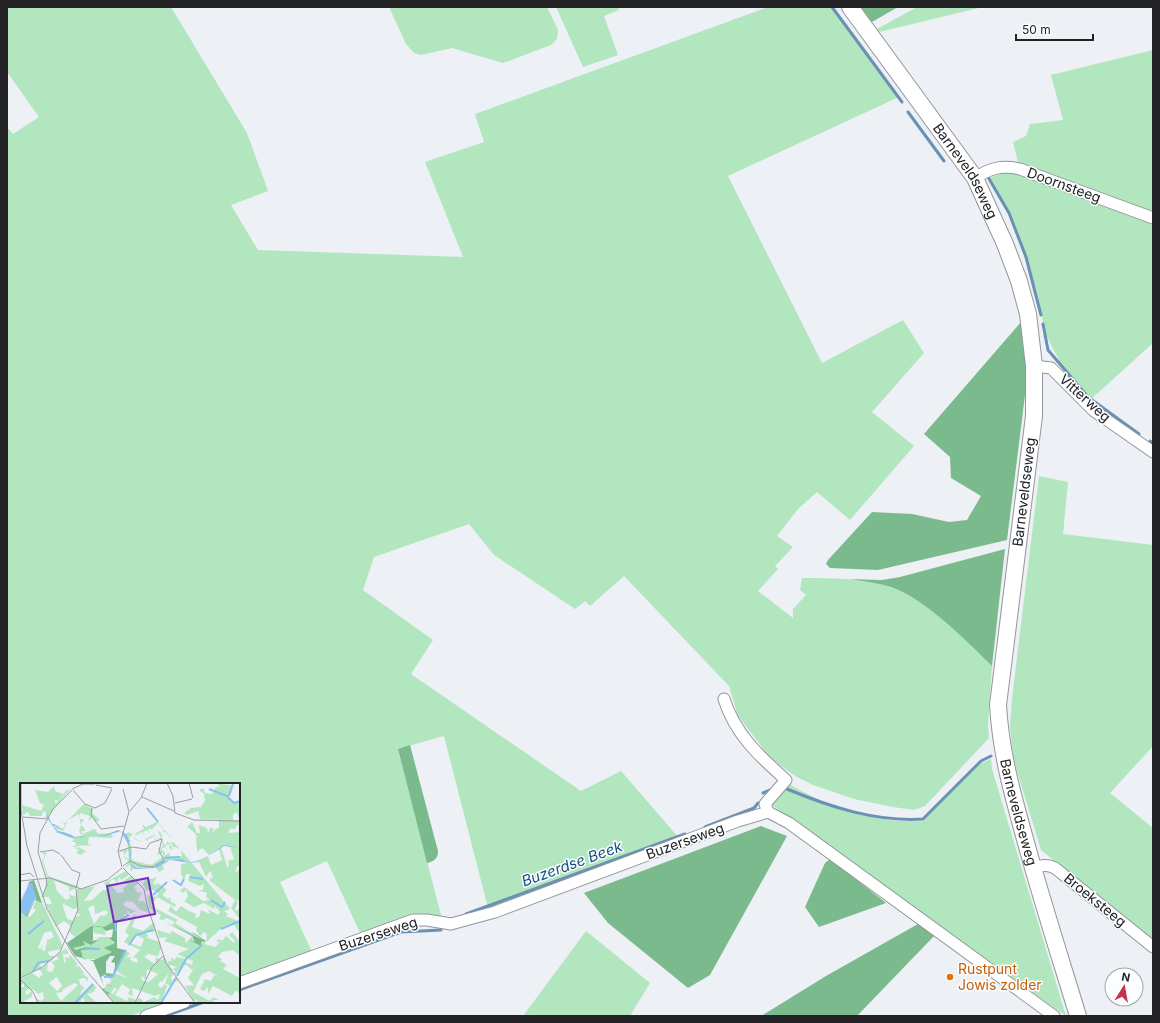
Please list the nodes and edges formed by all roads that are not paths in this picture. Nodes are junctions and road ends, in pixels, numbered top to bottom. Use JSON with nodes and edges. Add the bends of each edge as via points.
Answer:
{"nodes":[{"id":1,"x":850,"y":7,"type":"edge"},
{"id":2,"x":975,"y":178,"type":"junction"},
{"id":3,"x":1153,"y":218,"type":"edge"},
{"id":4,"x":1034,"y":366,"type":"junction"},
{"id":5,"x":1153,"y":452,"type":"edge"},
{"id":6,"x":724,"y":699,"type":"dead end"},
{"id":7,"x":768,"y":812,"type":"junction"},
{"id":8,"x":1033,"y":869,"type":"junction"},
{"id":9,"x":1153,"y":947,"type":"edge"},
{"id":10,"x":240,"y":983,"type":"edge"},
{"id":11,"x":182,"y":1003,"type":"edge"},
{"id":12,"x":146,"y":1016,"type":"edge"},
{"id":13,"x":1054,"y":1016,"type":"edge"},
{"id":14,"x":1078,"y":1016,"type":"edge"}],
"edges":[{"from":1,"to":2,"type":"main road","name":"Barneveldseweg"},
{"from":2,"to":3,"type":"street","name":"Doornsteeg","via":[[994,168],[1007,166]]},
{"from":2,"to":4,"type":"main road","name":"Barneveldseweg","via":[[996,221],[1019,281],[1028,314]]},
{"from":4,"to":5,"type":"street","name":"Vitterweg","via":[[1051,368],[1094,411]]},
{"from":4,"to":8,"type":"main road","name":"Barneveldseweg","via":[[1034,416],[998,705],[1005,767]]},
{"from":6,"to":7,"type":"street","via":[[729,716],[738,732],[760,758],[786,780],[765,804]]},
{"from":7,"to":10,"type":"street","name":"Buzerseweg","via":[[495,912],[451,924],[413,920]]},
{"from":7,"to":13,"type":"street","via":[[789,823]]},
{"from":8,"to":9,"type":"street","name":"Broeksteeg","via":[[1049,865],[1055,868]]},
{"from":8,"to":14,"type":"main road","name":"Barneveldseweg"},
{"from":11,"to":12,"type":"street"}]}
